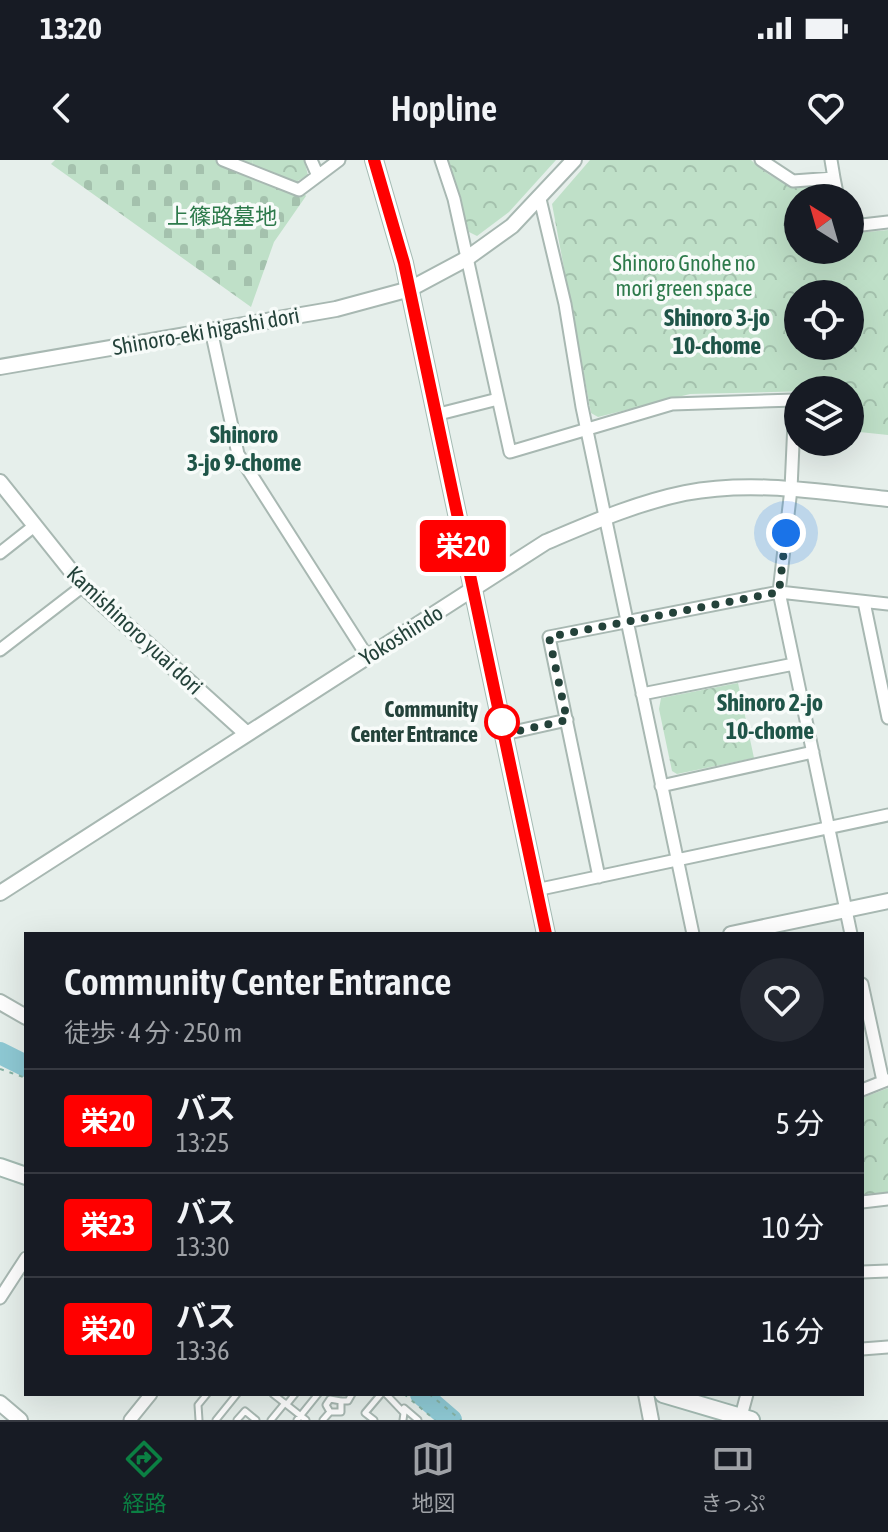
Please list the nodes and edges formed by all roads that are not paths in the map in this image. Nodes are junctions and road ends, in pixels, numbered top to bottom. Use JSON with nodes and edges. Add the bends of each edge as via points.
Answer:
{"nodes":[{"id":1,"x":223,"y":160,"type":"edge"},
{"id":2,"x":311,"y":160,"type":"edge"},
{"id":3,"x":339,"y":160,"type":"edge"},
{"id":4,"x":374,"y":160,"type":"edge"},
{"id":5,"x":441,"y":160,"type":"edge"},
{"id":6,"x":574,"y":160,"type":"edge"},
{"id":7,"x":761,"y":160,"type":"edge"},
{"id":8,"x":831,"y":160,"type":"edge"},
{"id":9,"x":318,"y":176,"type":"junction"},
{"id":10,"x":834,"y":178,"type":"junction"},
{"id":11,"x":835,"y":184,"type":"edge"},
{"id":12,"x":540,"y":199,"type":"junction"},
{"id":13,"x":888,"y":222,"type":"edge"},
{"id":14,"x":864,"y":225,"type":"edge"},
{"id":15,"x":466,"y":259,"type":"junction"},
{"id":16,"x":410,"y":289,"type":"junction"},
{"id":17,"x":211,"y":330,"type":"junction"},
{"id":18,"x":0,"y":367,"type":"edge"},
{"id":19,"x":498,"y":399,"type":"junction"},
{"id":20,"x":435,"y":415,"type":"junction"},
{"id":21,"x":587,"y":428,"type":"junction"},
{"id":22,"x":0,"y":482,"type":"edge"},
{"id":23,"x":791,"y":489,"type":"junction"},
{"id":24,"x":888,"y":499,"type":"edge"},
{"id":25,"x":606,"y":516,"type":"junction"},
{"id":26,"x":33,"y":527,"type":"junction"},
{"id":27,"x":0,"y":553,"type":"edge"},
{"id":28,"x":83,"y":586,"type":"junction"},
{"id":29,"x":473,"y":589,"type":"junction"},
{"id":30,"x":779,"y":592,"type":"junction"},
{"id":31,"x":864,"y":602,"type":"junction"},
{"id":32,"x":888,"y":604,"type":"edge"},
{"id":33,"x":627,"y":620,"type":"junction"},
{"id":34,"x":0,"y":650,"type":"edge"},
{"id":35,"x":367,"y":656,"type":"junction"},
{"id":36,"x":794,"y":664,"type":"junction"},
{"id":37,"x":642,"y":694,"type":"junction"},
{"id":38,"x":888,"y":718,"type":"edge"},
{"id":39,"x":567,"y":720,"type":"junction"},
{"id":40,"x":247,"y":734,"type":"junction"},
{"id":41,"x":504,"y":734,"type":"junction"},
{"id":42,"x":813,"y":752,"type":"junction"},
{"id":43,"x":661,"y":786,"type":"junction"},
{"id":44,"x":888,"y":815,"type":"edge"},
{"id":45,"x":828,"y":828,"type":"junction"},
{"id":46,"x":676,"y":860,"type":"junction"},
{"id":47,"x":599,"y":877,"type":"junction"},
{"id":48,"x":536,"y":890,"type":"junction"},
{"id":49,"x":0,"y":893,"type":"edge"},
{"id":50,"x":888,"y":901,"type":"edge"},
{"id":51,"x":846,"y":910,"type":"junction"},
{"id":52,"x":771,"y":930,"type":"edge"},
{"id":53,"x":546,"y":932,"type":"edge"},
{"id":54,"x":693,"y":932,"type":"edge"},
{"id":55,"x":751,"y":932,"type":"edge"},
{"id":56,"x":851,"y":932,"type":"edge"},
{"id":57,"x":864,"y":992,"type":"edge"},
{"id":58,"x":0,"y":1002,"type":"edge"},
{"id":59,"x":24,"y":1016,"type":"edge"},
{"id":60,"x":886,"y":1080,"type":"edge"},
{"id":61,"x":864,"y":1089,"type":"edge"},
{"id":62,"x":1,"y":1170,"type":"edge"},
{"id":63,"x":24,"y":1176,"type":"edge"},
{"id":64,"x":888,"y":1199,"type":"edge"},
{"id":65,"x":864,"y":1202,"type":"edge"},
{"id":66,"x":24,"y":1261,"type":"edge"},
{"id":67,"x":888,"y":1271,"type":"edge"},
{"id":68,"x":864,"y":1272,"type":"edge"},
{"id":69,"x":0,"y":1298,"type":"edge"},
{"id":70,"x":888,"y":1347,"type":"edge"},
{"id":71,"x":864,"y":1349,"type":"edge"},
{"id":72,"x":149,"y":1396,"type":"edge"},
{"id":73,"x":205,"y":1396,"type":"edge"},
{"id":74,"x":234,"y":1396,"type":"edge"},
{"id":75,"x":279,"y":1396,"type":"edge"},
{"id":76,"x":293,"y":1396,"type":"edge"},
{"id":77,"x":317,"y":1396,"type":"edge"},
{"id":78,"x":381,"y":1396,"type":"edge"},
{"id":79,"x":386,"y":1396,"type":"edge"},
{"id":80,"x":646,"y":1396,"type":"edge"},
{"id":81,"x":669,"y":1396,"type":"edge"},
{"id":82,"x":747,"y":1396,"type":"edge"},
{"id":83,"x":339,"y":1398,"type":"edge"},
{"id":84,"x":216,"y":1404,"type":"dead end"},
{"id":85,"x":286,"y":1404,"type":"junction"},
{"id":86,"x":399,"y":1404,"type":"junction"},
{"id":87,"x":1,"y":1405,"type":"edge"},
{"id":88,"x":224,"y":1410,"type":"junction"},
{"id":89,"x":330,"y":1412,"type":"junction"},
{"id":90,"x":301,"y":1418,"type":"edge"},
{"id":91,"x":744,"y":1419,"type":"edge"},
{"id":92,"x":20,"y":1420,"type":"edge"},
{"id":93,"x":130,"y":1420,"type":"edge"},
{"id":94,"x":199,"y":1420,"type":"edge"},
{"id":95,"x":216,"y":1420,"type":"edge"},
{"id":96,"x":237,"y":1420,"type":"edge"},
{"id":97,"x":256,"y":1420,"type":"edge"},
{"id":98,"x":271,"y":1420,"type":"edge"},
{"id":99,"x":323,"y":1420,"type":"edge"},
{"id":100,"x":374,"y":1420,"type":"edge"},
{"id":101,"x":403,"y":1420,"type":"edge"},
{"id":102,"x":418,"y":1420,"type":"edge"},
{"id":103,"x":651,"y":1420,"type":"edge"}],
"edges":[{"from":1,"to":9,"type":"street","via":[[299,190]]},
{"from":2,"to":9,"type":"street"},
{"from":3,"to":9,"type":"street"},
{"from":4,"to":16,"type":"main road"},
{"from":5,"to":15,"type":"street"},
{"from":6,"to":12,"type":"street","name":"Shinoro-eki higashi dori"},
{"from":7,"to":10,"type":"street","via":[[793,181]]},
{"from":8,"to":10,"type":"street"},
{"from":10,"to":11,"type":"street"},
{"from":12,"to":15,"type":"street","name":"Shinoro-eki higashi dori"},
{"from":12,"to":21,"type":"street"},
{"from":13,"to":14,"type":"street"},
{"from":15,"to":16,"type":"street","name":"Shinoro-eki higashi dori"},
{"from":15,"to":19,"type":"street"},
{"from":16,"to":17,"type":"street","name":"Shinoro-eki higashi dori","via":[[336,309]]},
{"from":16,"to":20,"type":"main road"},
{"from":17,"to":18,"type":"street","name":"Shinoro-eki higashi dori"},
{"from":17,"to":35,"type":"street","via":[[238,454]]},
{"from":19,"to":20,"type":"street"},
{"from":19,"to":21,"type":"street","via":[[510,452]]},
{"from":20,"to":29,"type":"main road"},
{"from":21,"to":23,"type":"street","via":[[672,404],[795,400]]},
{"from":21,"to":25,"type":"street"},
{"from":22,"to":26,"type":"street","name":"Kamishinoro yuai dori"},
{"from":23,"to":24,"type":"street","name":"Yokoshindo"},
{"from":23,"to":25,"type":"street","name":"Yokoshindo","via":[[688,493]]},
{"from":23,"to":30,"type":"street"},
{"from":25,"to":29,"type":"street","name":"Yokoshindo","via":[[546,542]]},
{"from":25,"to":33,"type":"street"},
{"from":26,"to":27,"type":"street"},
{"from":26,"to":28,"type":"street","name":"Kamishinoro yuai dori"},
{"from":28,"to":34,"type":"street"},
{"from":28,"to":40,"type":"street","name":"Kamishinoro yuai dori"},
{"from":29,"to":35,"type":"street","name":"Yokoshindo"},
{"from":29,"to":41,"type":"main road"},
{"from":30,"to":31,"type":"street"},
{"from":30,"to":33,"type":"street"},
{"from":30,"to":36,"type":"street"},
{"from":31,"to":32,"type":"street"},
{"from":31,"to":38,"type":"street"},
{"from":33,"to":37,"type":"street"},
{"from":33,"to":39,"type":"street","via":[[549,637]]},
{"from":35,"to":40,"type":"street","name":"Yokoshindo"},
{"from":36,"to":37,"type":"street"},
{"from":36,"to":42,"type":"street"},
{"from":37,"to":43,"type":"street"},
{"from":39,"to":41,"type":"street"},
{"from":39,"to":47,"type":"street"},
{"from":40,"to":49,"type":"street","name":"Yokoshindo"},
{"from":41,"to":48,"type":"main road"},
{"from":42,"to":43,"type":"street"},
{"from":42,"to":45,"type":"street"},
{"from":43,"to":46,"type":"street"},
{"from":44,"to":45,"type":"street"},
{"from":45,"to":46,"type":"street"},
{"from":45,"to":51,"type":"street"},
{"from":46,"to":47,"type":"street"},
{"from":46,"to":54,"type":"street"},
{"from":47,"to":48,"type":"street"},
{"from":48,"to":53,"type":"main road"},
{"from":50,"to":51,"type":"street"},
{"from":51,"to":52,"type":"street"},
{"from":51,"to":56,"type":"street"},
{"from":52,"to":55,"type":"street"},
{"from":57,"to":60,"type":"street"},
{"from":58,"to":59,"type":"street"},
{"from":60,"to":61,"type":"street"},
{"from":62,"to":63,"type":"main road"},
{"from":64,"to":65,"type":"street"},
{"from":66,"to":69,"type":"street"},
{"from":67,"to":68,"type":"street"},
{"from":70,"to":71,"type":"street"},
{"from":72,"to":93,"type":"street"},
{"from":73,"to":94,"type":"lane","via":[[198,1405]]},
{"from":74,"to":88,"type":"lane"},
{"from":75,"to":85,"type":"lane"},
{"from":76,"to":85,"type":"lane"},
{"from":77,"to":90,"type":"lane"},
{"from":78,"to":100,"type":"lane","via":[[365,1413]]},
{"from":79,"to":86,"type":"lane"},
{"from":80,"to":103,"type":"street"},
{"from":81,"to":91,"type":"main road"},
{"from":82,"to":91,"type":"street"},
{"from":83,"to":89,"type":"lane","via":[[328,1401]]},
{"from":83,"to":89,"type":"lane","via":[[341,1412]]},
{"from":84,"to":88,"type":"lane"},
{"from":85,"to":90,"type":"lane"},
{"from":85,"to":98,"type":"lane"},
{"from":86,"to":101,"type":"lane"},
{"from":86,"to":102,"type":"lane"},
{"from":87,"to":92,"type":"street"},
{"from":88,"to":95,"type":"lane"},
{"from":89,"to":99,"type":"lane"},
{"from":96,"to":97,"type":"lane","via":[[245,1411]]}]}
